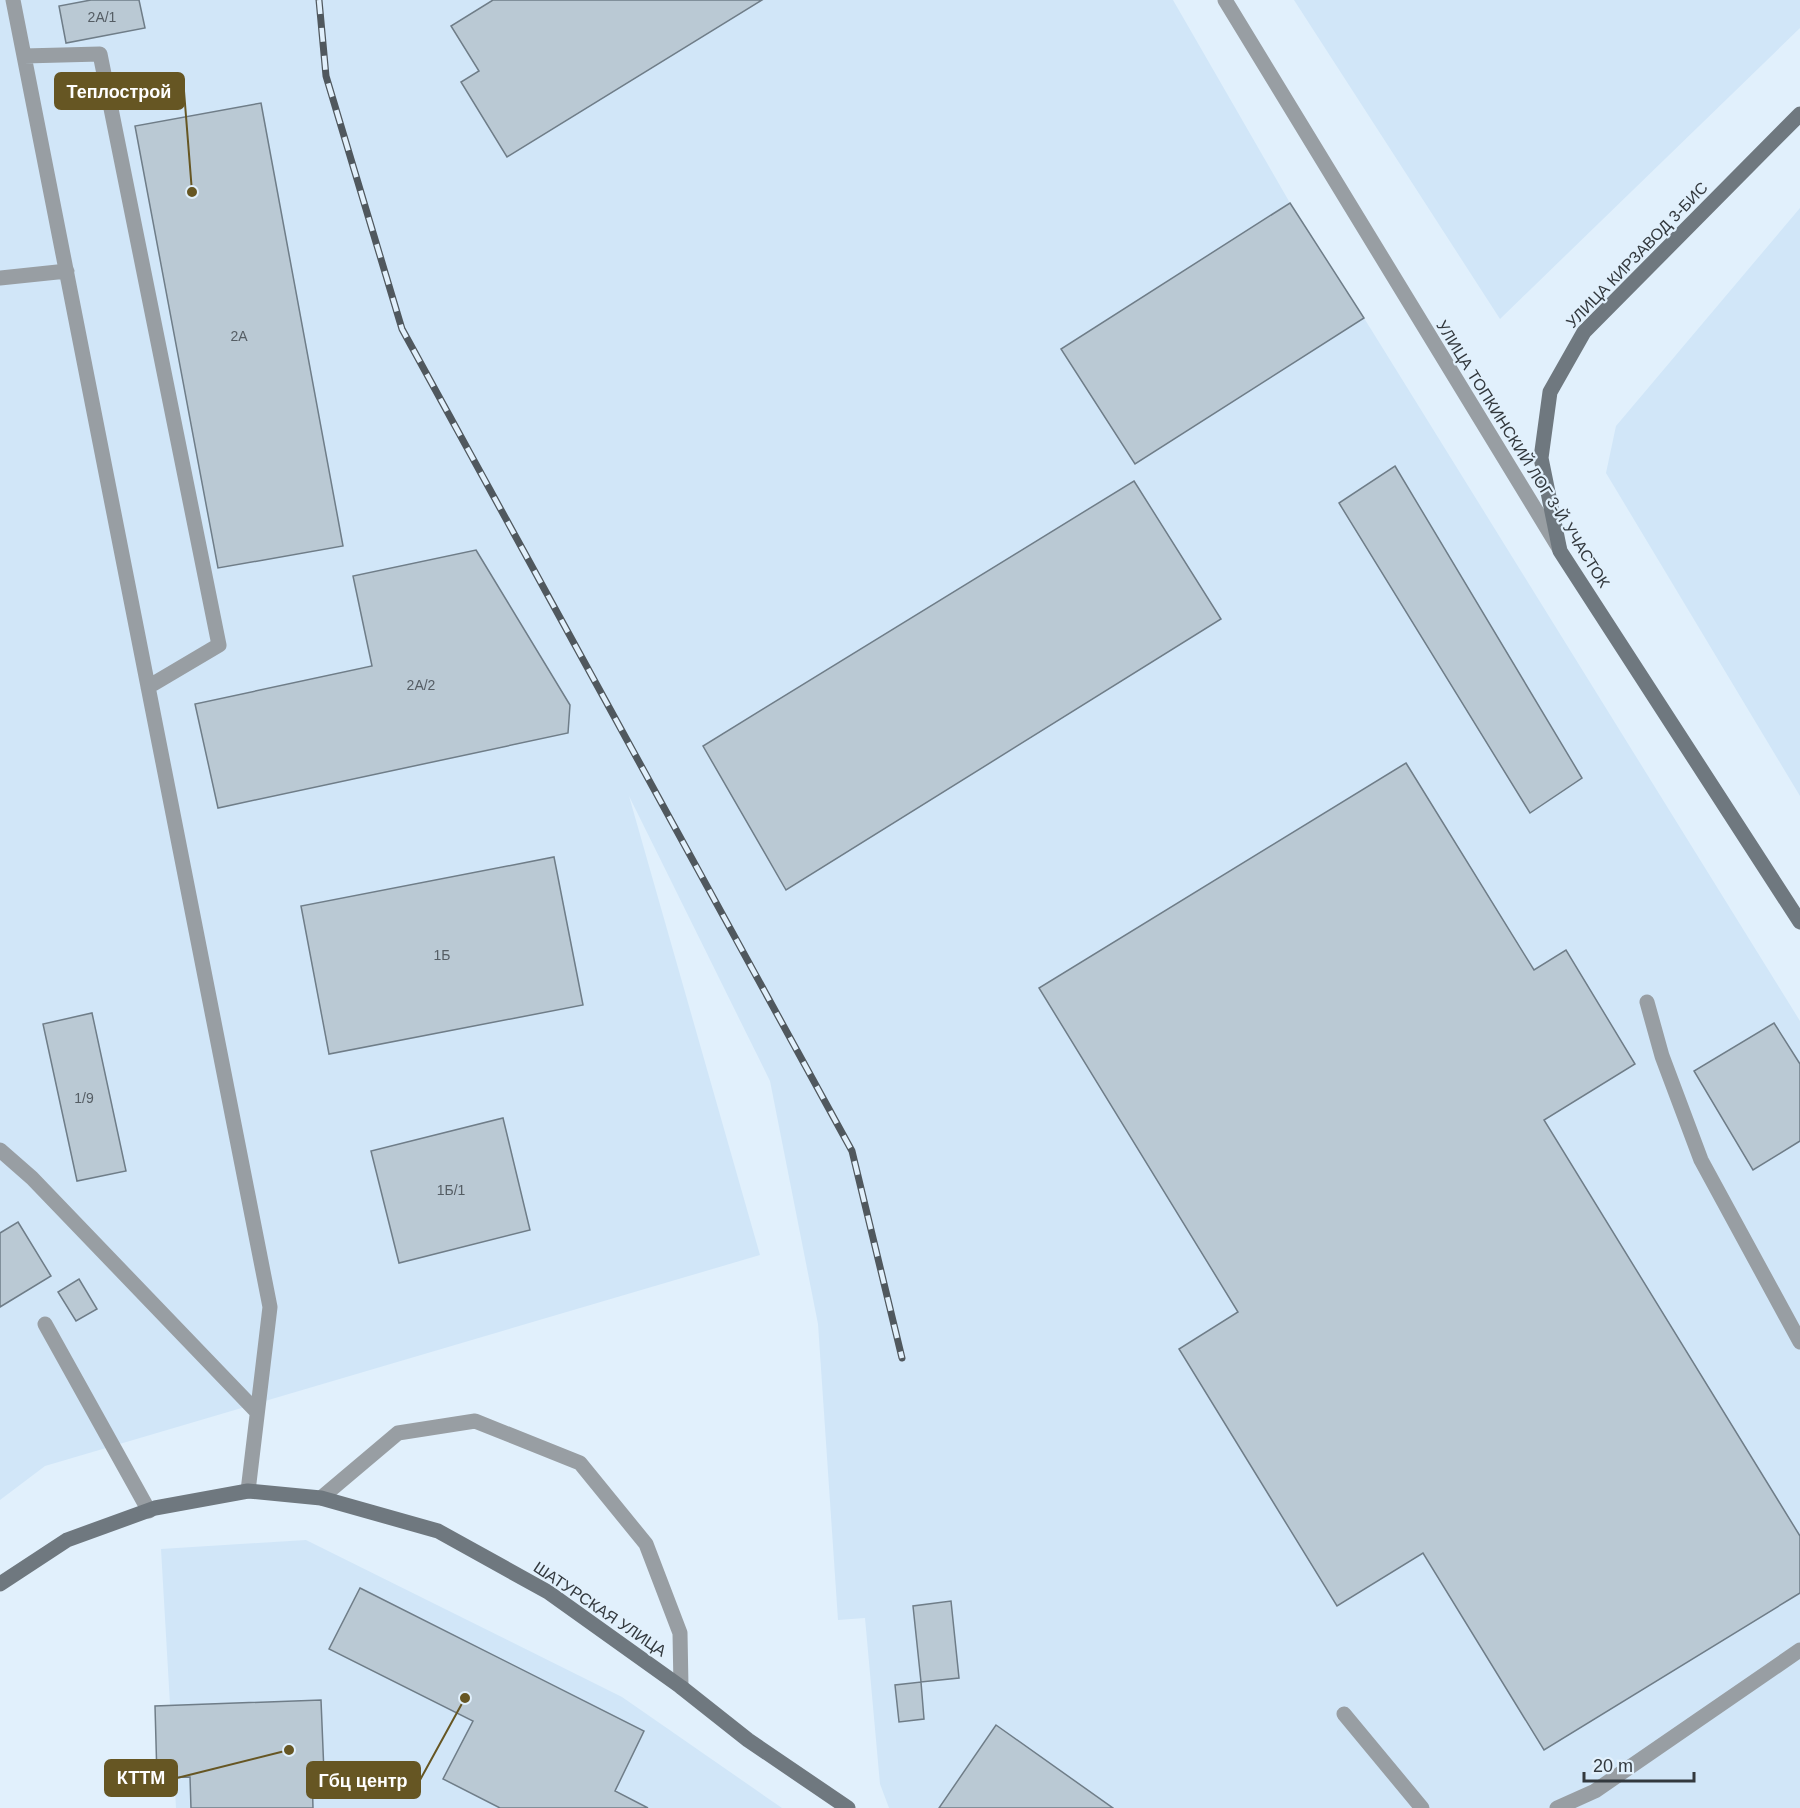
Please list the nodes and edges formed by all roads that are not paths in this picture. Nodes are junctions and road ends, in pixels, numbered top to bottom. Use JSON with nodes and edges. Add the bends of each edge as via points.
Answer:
{"nodes":[{"id":1,"x":13,"y":0,"type":"edge"},
{"id":2,"x":1225,"y":0,"type":"edge"},
{"id":3,"x":24,"y":56,"type":"junction"},
{"id":4,"x":1800,"y":114,"type":"edge"},
{"id":5,"x":67,"y":271,"type":"junction"},
{"id":6,"x":0,"y":278,"type":"edge"},
{"id":7,"x":1560,"y":551,"type":"junction"},
{"id":8,"x":148,"y":687,"type":"junction"},
{"id":9,"x":1800,"y":922,"type":"edge"},
{"id":10,"x":1647,"y":1002,"type":"dead end"},
{"id":11,"x":0,"y":1150,"type":"edge"},
{"id":12,"x":45,"y":1324,"type":"dead end"},
{"id":13,"x":1800,"y":1342,"type":"edge"},
{"id":14,"x":257,"y":1412,"type":"junction"},
{"id":15,"x":248,"y":1491,"type":"junction"},
{"id":16,"x":321,"y":1498,"type":"junction"},
{"id":17,"x":148,"y":1511,"type":"junction"},
{"id":18,"x":0,"y":1584,"type":"edge"},
{"id":19,"x":1800,"y":1650,"type":"edge"},
{"id":20,"x":681,"y":1687,"type":"junction"},
{"id":21,"x":1344,"y":1714,"type":"dead end"},
{"id":22,"x":848,"y":1808,"type":"edge"},
{"id":23,"x":1422,"y":1808,"type":"edge"},
{"id":24,"x":1557,"y":1808,"type":"edge"}],
"edges":[{"from":1,"to":3,"type":"street"},
{"from":2,"to":7,"type":"street","name":"УЛИЦА ТОПКИНСКИЙ ЛОГ 3-Й УЧАСТОК"},
{"from":3,"to":5,"type":"street"},
{"from":3,"to":8,"type":"street","via":[[100,54],[219,645]]},
{"from":4,"to":7,"type":"main road","name":"УЛИЦА КИРЗАВОД 3-БИС","via":[[1584,332],[1550,392],[1541,458]]},
{"from":5,"to":6,"type":"street"},
{"from":5,"to":8,"type":"street"},
{"from":7,"to":9,"type":"main road","name":"УЛИЦА ТОПКИНСКИЙ ЛОГ 3-Й УЧАСТОК"},
{"from":8,"to":14,"type":"street","via":[[270,1307]]},
{"from":10,"to":13,"type":"street","via":[[1662,1056],[1701,1160]]},
{"from":11,"to":14,"type":"street","via":[[32,1178]]},
{"from":12,"to":17,"type":"street"},
{"from":14,"to":15,"type":"street"},
{"from":15,"to":16,"type":"main road","name":"ШАТУРСКАЯ УЛИЦА"},
{"from":15,"to":17,"type":"main road","name":"ШАТУРСКАЯ УЛИЦА"},
{"from":16,"to":20,"type":"main road","name":"ШАТУРСКАЯ УЛИЦА","via":[[438,1531],[548,1592]]},
{"from":16,"to":20,"type":"street","via":[[398,1433],[475,1421],[580,1463],[646,1544],[680,1633]]},
{"from":17,"to":18,"type":"main road","name":"ШАТУРСКАЯ УЛИЦА","via":[[67,1540]]},
{"from":19,"to":24,"type":"street","via":[[1594,1791]]},
{"from":20,"to":22,"type":"main road","name":"ШАТУРСКАЯ УЛИЦА","via":[[748,1740]]},
{"from":21,"to":23,"type":"street"}]}
